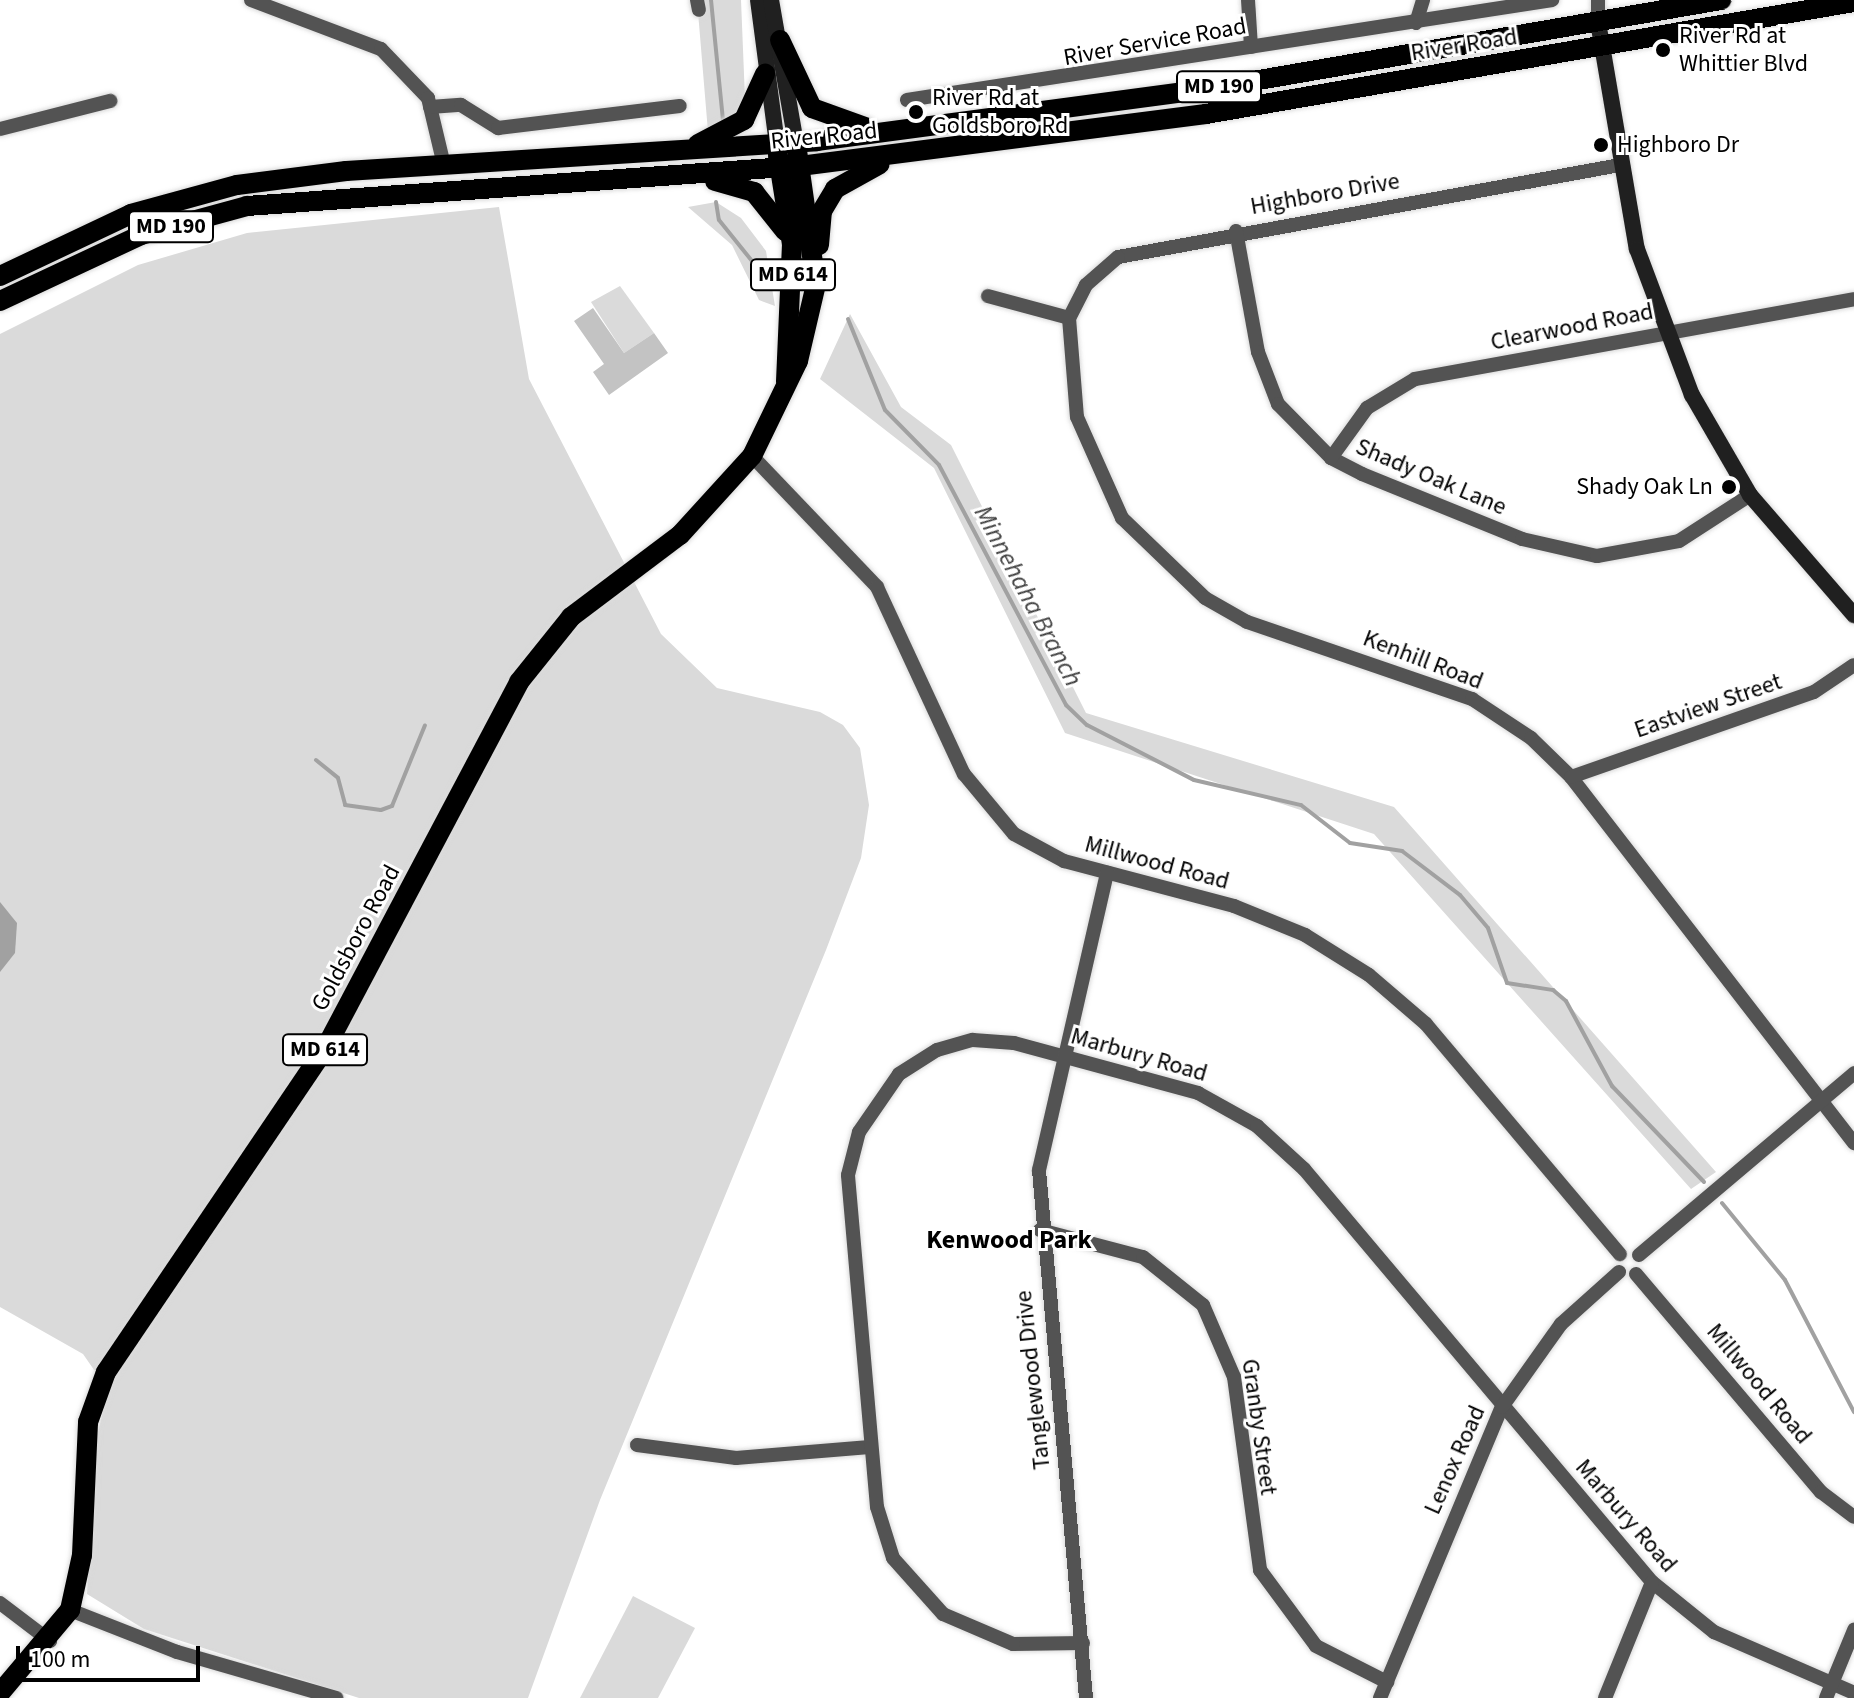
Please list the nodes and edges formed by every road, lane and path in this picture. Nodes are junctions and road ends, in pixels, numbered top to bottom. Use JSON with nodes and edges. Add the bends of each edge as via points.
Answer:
{"nodes":[{"id":1,"x":251,"y":0,"type":"edge"},
{"id":2,"x":758,"y":0,"type":"edge"},
{"id":3,"x":771,"y":0,"type":"edge"},
{"id":4,"x":1248,"y":0,"type":"edge"},
{"id":5,"x":1423,"y":0,"type":"edge"},
{"id":6,"x":1552,"y":0,"type":"edge"},
{"id":7,"x":1598,"y":0,"type":"edge"},
{"id":8,"x":1721,"y":0,"type":"edge"},
{"id":9,"x":1854,"y":2,"type":"edge"},
{"id":10,"x":1598,"y":22,"type":"junction"},
{"id":11,"x":1416,"y":23,"type":"junction"},
{"id":12,"x":780,"y":40,"type":"junction"},
{"id":13,"x":1251,"y":47,"type":"junction"},
{"id":14,"x":1600,"y":49,"type":"junction"},
{"id":15,"x":765,"y":74,"type":"junction"},
{"id":16,"x":907,"y":100,"type":"dead end"},
{"id":17,"x":110,"y":101,"type":"dead end"},
{"id":18,"x":680,"y":106,"type":"dead end"},
{"id":19,"x":430,"y":107,"type":"junction"},
{"id":20,"x":0,"y":129,"type":"edge"},
{"id":21,"x":894,"y":131,"type":"junction"},
{"id":22,"x":786,"y":144,"type":"junction"},
{"id":23,"x":950,"y":147,"type":"junction"},
{"id":24,"x":680,"y":151,"type":"junction"},
{"id":25,"x":444,"y":165,"type":"junction"},
{"id":26,"x":1620,"y":165,"type":"junction"},
{"id":27,"x":790,"y":167,"type":"junction"},
{"id":28,"x":655,"y":175,"type":"junction"},
{"id":29,"x":1236,"y":231,"type":"junction"},
{"id":30,"x":792,"y":244,"type":"junction"},
{"id":31,"x":0,"y":276,"type":"edge"},
{"id":32,"x":816,"y":284,"type":"junction"},
{"id":33,"x":988,"y":296,"type":"dead end"},
{"id":34,"x":0,"y":301,"type":"edge"},
{"id":35,"x":1853,"y":301,"type":"edge"},
{"id":36,"x":1069,"y":318,"type":"junction"},
{"id":37,"x":1665,"y":331,"type":"junction"},
{"id":38,"x":786,"y":382,"type":"junction"},
{"id":39,"x":752,"y":456,"type":"junction"},
{"id":40,"x":1331,"y":458,"type":"junction"},
{"id":41,"x":1750,"y":495,"type":"junction"},
{"id":42,"x":1854,"y":615,"type":"edge"},
{"id":43,"x":1854,"y":665,"type":"edge"},
{"id":44,"x":1571,"y":777,"type":"junction"},
{"id":45,"x":1107,"y":873,"type":"junction"},
{"id":46,"x":1060,"y":1054,"type":"junction"},
{"id":47,"x":1854,"y":1073,"type":"edge"},
{"id":48,"x":1822,"y":1101,"type":"junction"},
{"id":49,"x":1854,"y":1143,"type":"edge"},
{"id":50,"x":1040,"y":1230,"type":"junction"},
{"id":51,"x":1620,"y":1254,"type":"junction"},
{"id":52,"x":1639,"y":1255,"type":"junction"},
{"id":53,"x":1619,"y":1272,"type":"junction"},
{"id":54,"x":1636,"y":1274,"type":"junction"},
{"id":55,"x":1502,"y":1407,"type":"junction"},
{"id":56,"x":637,"y":1445,"type":"dead end"},
{"id":57,"x":870,"y":1447,"type":"junction"},
{"id":58,"x":1854,"y":1517,"type":"edge"},
{"id":59,"x":1652,"y":1582,"type":"junction"},
{"id":60,"x":0,"y":1603,"type":"edge"},
{"id":61,"x":70,"y":1610,"type":"junction"},
{"id":62,"x":1854,"y":1630,"type":"edge"},
{"id":63,"x":50,"y":1641,"type":"junction"},
{"id":64,"x":1083,"y":1643,"type":"junction"},
{"id":65,"x":1387,"y":1682,"type":"junction"},
{"id":66,"x":1829,"y":1691,"type":"edge"},
{"id":67,"x":0,"y":1693,"type":"edge"},
{"id":68,"x":1854,"y":1693,"type":"edge"},
{"id":69,"x":336,"y":1698,"type":"edge"},
{"id":70,"x":1086,"y":1698,"type":"edge"},
{"id":71,"x":1380,"y":1698,"type":"edge"},
{"id":72,"x":1605,"y":1698,"type":"edge"}],
"edges":[{"from":1,"to":19,"type":"street","via":[[381,49],[412,75]]},
{"from":2,"to":15,"type":"street","name":"Goldsboro Road","number":"MD 614"},
{"from":3,"to":12,"type":"street","name":"Goldsboro Road","number":"MD 614"},
{"from":4,"to":13,"type":"street"},
{"from":5,"to":11,"type":"street"},
{"from":6,"to":11,"type":"street","name":"River Service Road"},
{"from":7,"to":10,"type":"street"},
{"from":8,"to":10,"type":"main road","name":"River Road","number":"MD 190"},
{"from":9,"to":14,"type":"main road","name":"River Road","number":"MD 190"},
{"from":10,"to":14,"type":"street"},
{"from":10,"to":21,"type":"main road","name":"River Road","number":"MD 190","via":[[1201,90]]},
{"from":11,"to":13,"type":"street","name":"River Service Road"},
{"from":12,"to":21,"type":"main road","via":[[812,108],[833,121]]},
{"from":12,"to":22,"type":"street","name":"Goldsboro Road","number":"MD 614"},
{"from":13,"to":16,"type":"street","name":"River Service Road","via":[[1053,83]]},
{"from":14,"to":23,"type":"main road","name":"River Road","number":"MD 190","via":[[1206,114]]},
{"from":14,"to":26,"type":"street"},
{"from":15,"to":22,"type":"street","name":"Goldsboro Road","number":"MD 614"},
{"from":15,"to":24,"type":"main road","via":[[744,120]]},
{"from":17,"to":20,"type":"street"},
{"from":18,"to":19,"type":"street","via":[[498,128],[461,105]]},
{"from":19,"to":25,"type":"street"},
{"from":21,"to":22,"type":"main road","name":"River Road","number":"MD 190"},
{"from":22,"to":24,"type":"main road","name":"River Road","number":"MD 190"},
{"from":22,"to":27,"type":"main road","name":"Goldsboro Road","number":"MD 614"},
{"from":23,"to":27,"type":"main road","name":"River Road","number":"MD 190"},
{"from":23,"to":32,"type":"main road","via":[[891,160],[835,189],[822,211]]},
{"from":24,"to":25,"type":"main road","name":"River Road","number":"MD 190"},
{"from":25,"to":31,"type":"main road","name":"River Road","number":"MD 190","via":[[237,185],[131,214]]},
{"from":26,"to":29,"type":"street","name":"Highboro Drive"},
{"from":26,"to":37,"type":"street"},
{"from":27,"to":28,"type":"main road","name":"River Road","number":"MD 190"},
{"from":27,"to":30,"type":"main road","name":"Goldsboro Road","number":"MD 614"},
{"from":27,"to":32,"type":"main road","name":"Goldsboro Road","number":"MD 614"},
{"from":28,"to":30,"type":"main road","via":[[754,192]]},
{"from":28,"to":34,"type":"main road","name":"River Road","number":"MD 190","via":[[247,206],[141,235]]},
{"from":29,"to":36,"type":"street","name":"Highboro Drive","via":[[1118,257],[1086,285]]},
{"from":29,"to":40,"type":"street","name":"Shady Oak Lane","via":[[1266,380],[1293,425]]},
{"from":30,"to":38,"type":"main road","name":"Goldsboro Road","number":"MD 614"},
{"from":32,"to":38,"type":"main road","name":"Goldsboro Road","number":"MD 614","via":[[808,332]]},
{"from":33,"to":36,"type":"street"},
{"from":35,"to":37,"type":"street","name":"Clearwood Road"},
{"from":36,"to":44,"type":"street","name":"Kenhill Road","via":[[1066,353],[1087,453],[1122,518],[1165,567],[1247,622],[1472,699],[1531,738]]},
{"from":37,"to":40,"type":"street","name":"Clearwood Road","via":[[1415,379],[1367,408]]},
{"from":37,"to":41,"type":"street"},
{"from":38,"to":39,"type":"main road","name":"Goldsboro Road","number":"MD 614"},
{"from":39,"to":45,"type":"street","name":"Millwood Road","via":[[877,587],[964,774],[989,808],[1036,849]]},
{"from":39,"to":61,"type":"main road","name":"Goldsboro Road","number":"MD 614","via":[[680,535],[571,617],[519,682],[326,1047],[118,1348],[88,1422],[82,1555]]},
{"from":40,"to":41,"type":"street","name":"Shady Oak Lane","via":[[1522,539],[1597,556],[1679,541]]},
{"from":41,"to":42,"type":"street"},
{"from":43,"to":44,"type":"street","name":"Eastview Street","via":[[1814,692]]},
{"from":44,"to":48,"type":"street","name":"Kenhill Road"},
{"from":45,"to":46,"type":"street","name":"Tanglewood Drive"},
{"from":45,"to":51,"type":"street","name":"Millwood Road","via":[[1234,906],[1305,935],[1369,975],[1426,1024]]},
{"from":46,"to":50,"type":"street","name":"Tanglewood Drive","via":[[1043,1134]]},
{"from":46,"to":55,"type":"street","name":"Marbury Road","via":[[1198,1093],[1257,1126],[1304,1169]]},
{"from":46,"to":57,"type":"street","name":"Marbury Road","via":[[973,1040],[937,1050],[899,1074],[859,1132],[845,1198]]},
{"from":47,"to":48,"type":"street"},
{"from":48,"to":49,"type":"street","name":"Kenhill Road"},
{"from":48,"to":52,"type":"street"},
{"from":50,"to":64,"type":"street","name":"Tanglewood Drive"},
{"from":50,"to":65,"type":"street","name":"Granby Street","via":[[1143,1257],[1203,1305],[1234,1377],[1260,1570],[1316,1646]]},
{"from":51,"to":52,"type":"street"},
{"from":51,"to":53,"type":"street"},
{"from":52,"to":54,"type":"street"},
{"from":53,"to":54,"type":"street"},
{"from":53,"to":55,"type":"street","name":"Lenox Road","via":[[1561,1324]]},
{"from":54,"to":58,"type":"street","name":"Millwood Road","via":[[1821,1492]]},
{"from":55,"to":59,"type":"street","name":"Marbury Road"},
{"from":55,"to":65,"type":"street","name":"Lenox Road"},
{"from":56,"to":57,"type":"street","via":[[736,1458]]},
{"from":57,"to":64,"type":"street","name":"Marbury Road","via":[[885,1539],[933,1606],[977,1633],[1013,1644]]},
{"from":59,"to":66,"type":"street","name":"Marbury Road","via":[[1714,1632]]},
{"from":59,"to":72,"type":"street"},
{"from":60,"to":63,"type":"street"},
{"from":61,"to":63,"type":"main road","name":"Goldsboro Road","number":"MD 614"},
{"from":61,"to":69,"type":"street","via":[[177,1652]]},
{"from":62,"to":66,"type":"street"},
{"from":63,"to":67,"type":"main road","name":"Goldsboro Road","number":"MD 614"},
{"from":64,"to":70,"type":"street","name":"Tanglewood Drive"},
{"from":65,"to":71,"type":"street","name":"Lenox Road"},
{"from":66,"to":68,"type":"street","name":"Marbury Road"}]}
